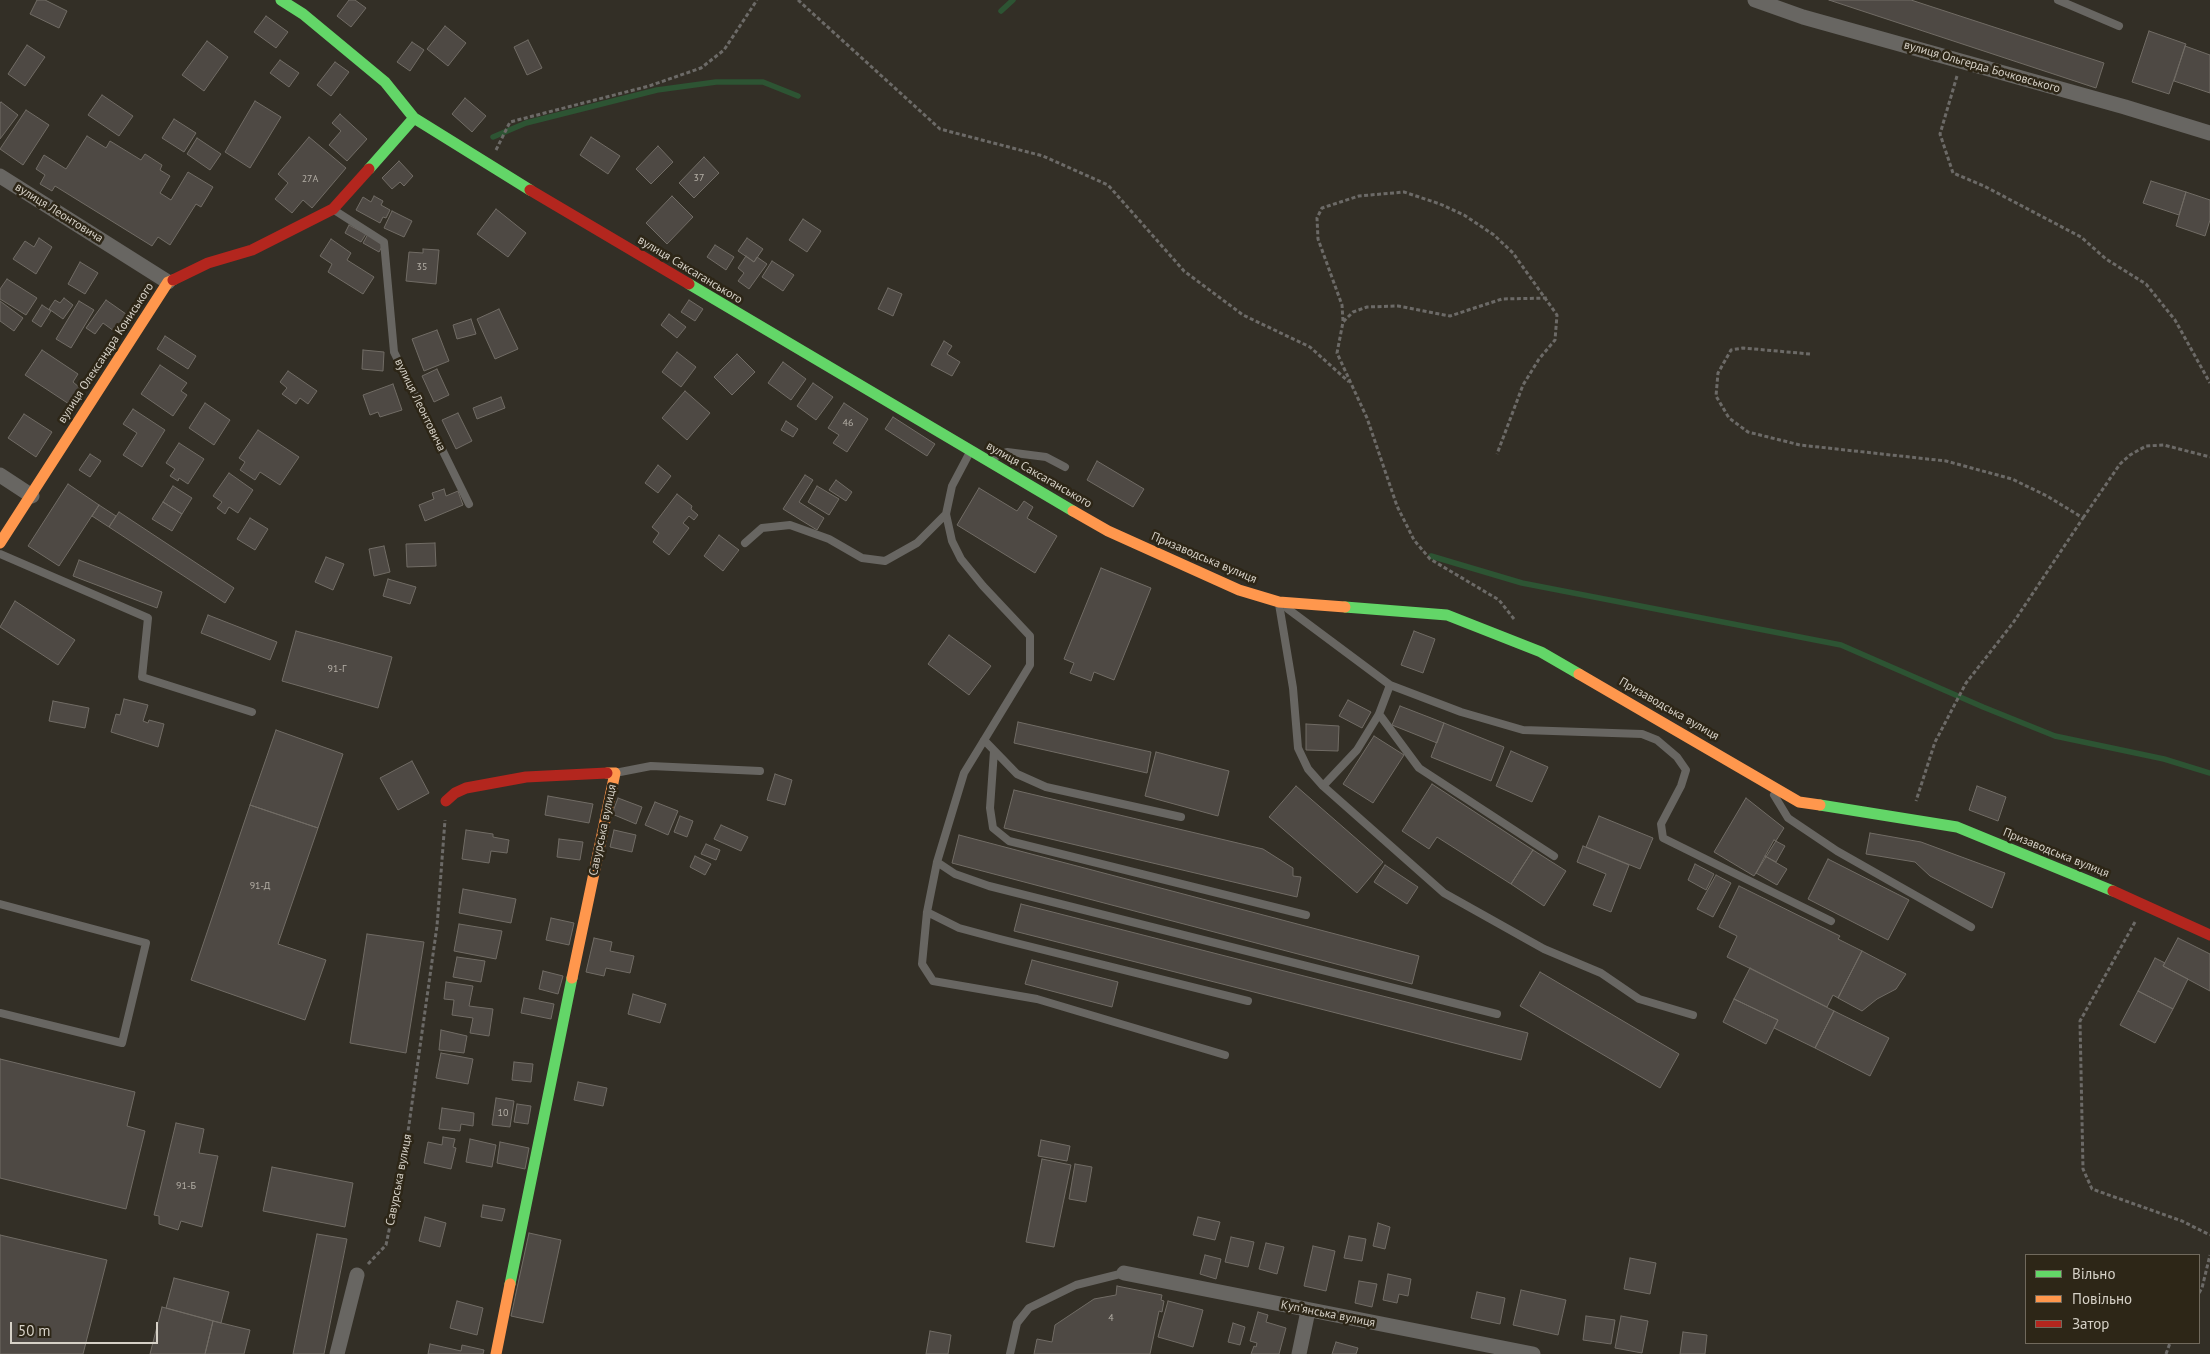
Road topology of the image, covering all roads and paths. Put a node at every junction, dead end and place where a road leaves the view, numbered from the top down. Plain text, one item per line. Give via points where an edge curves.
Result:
1 (281, 0) edge
2 (758, 0) edge
3 (798, 0) edge
4 (1755, 0) edge
5 (2058, 0) edge
6 (2119, 26) dead end
7 (1962, 61) junction
8 (414, 118) junction
9 (2210, 134) edge
10 (488, 166) junction
11 (0, 176) edge
12 (333, 209) junction
13 (168, 282) junction
14 (1548, 298) junction
15 (1343, 322) junction
16 (1810, 354) dead end
17 (1349, 382) junction
18 (2210, 383) edge
19 (970, 451) junction
20 (1497, 454) dead end
21 (2210, 457) edge
22 (985, 460) junction
23 (1065, 467) dead end
24 (0, 475) edge
25 (32, 496) junction
26 (469, 504) dead end
27 (946, 514) junction
28 (2083, 518) junction
29 (1108, 531) joint
30 (0, 543) edge
31 (744, 543) dead end
32 (0, 554) edge
33 (1279, 602) junction
34 (1513, 641) junction
35 (1390, 685) junction
36 (252, 712) dead end
37 (1378, 714) junction
38 (984, 740) junction
39 (1683, 747) junction
40 (994, 751) junction
41 (760, 771) dead end
42 (616, 773) junction
43 (1323, 786) junction
44 (1768, 786) junction
45 (446, 802) joint
46 (1181, 817) dead end
47 (1910, 818) junction
48 (1554, 856) dead end
49 (937, 862) junction
50 (0, 904) edge
51 (2144, 904) junction
52 (927, 912) junction
53 (1306, 915) dead end
54 (1831, 921) dead end
55 (1971, 927) dead end
56 (2210, 935) edge
57 (1248, 1001) dead end
58 (0, 1013) edge
59 (1496, 1014) dead end
60 (1693, 1014) dead end
61 (1225, 1056) dead end
62 (2210, 1235) edge
63 (2210, 1255) edge
64 (1124, 1273) joint
65 (357, 1275) joint
66 (2200, 1291) edge
67 (1308, 1311) junction
68 (337, 1354) edge
69 (496, 1354) edge
70 (1010, 1354) edge
71 (1299, 1354) edge
72 (1533, 1354) edge

1 - 8 street, вулиця Саксаганського via 303,14 385,82
2 - 10 path via 724,50 701,68 649,86 510,122
3 - 17 path via 940,129 1043,156 1108,184 1184,271 1244,315 1310,347
4 - 7 street, вулиця Ольгерда Бочковського via 1803,17
5 - 6 lane
7 - 9 street, вулиця Ольгерда Бочковського
7 - 18 path via 1940,134 1953,173 2081,237 2146,284 2175,320
8 - 10 street, вулиця Саксаганського
8 - 12 street, вулиця Олександра Кониського
10 - 19 street, вулиця Саксаганського
11 - 13 street, вулиця Леонтовича
12 - 13 street, вулиця Олександра Кониського via 252,250 208,263
12 - 26 lane, вулиця Леонтовича via 384,242 394,352
13 - 25 street, вулиця Олександра Кониського
14 - 15 path via 1502,299 1450,316 1398,306 1367,307 1353,312
14 - 15 path via 1513,253 1494,235 1464,215 1404,192 1381,192 1322,208 1317,218 1318,239 1342,306
14 - 20 path via 1557,315 1555,340 1523,385
15 - 17 path via 1337,353
16 - 28 path via 1743,348 1731,350 1718,373 1716,396 1729,418 1748,432 1800,446 1946,461 2004,477
17 - 34 path via 1367,418 1397,506 1414,540 1430,559 1499,600 1521,630
19 - 22 street, вулиця Саксаганського
19 - 27 lane via 952,486
21 - 28 path via 2164,444 2146,446 2120,464
22 - 23 lane via 1006,452 1046,457
22 - 29 street, вулиця Саксаганського
24 - 25 street
25 - 30 street, вулиця Олександра Кониського
27 - 31 lane via 917,543 885,560 862,558 829,538 790,525 762,528
27 - 38 lane via 952,541 962,559 1030,636 1030,664
28 - 47 path via 2013,623 1966,683 1935,742
29 - 33 street, Призаводська вулиця via 1239,590
32 - 36 lane via 148,618 142,677
33 - 34 street, Призаводська вулиця via 1447,615
33 - 35 lane
33 - 43 lane via 1293,688 1298,748 1308,769
34 - 39 street, Призаводська вулиця via 1541,652
35 - 37 lane
35 - 39 lane via 1461,712 1523,730 1642,734
37 - 43 lane via 1357,750
37 - 48 lane via 1420,768
38 - 40 lane
38 - 49 lane via 964,773
39 - 44 street, Призаводська вулиця via 1741,766
39 - 54 lane via 1686,770 1661,824 1663,838
40 - 46 lane via 1017,774 1046,787
40 - 53 lane via 990,808 992,828 1009,840
41 - 42 lane via 652,766
42 - 45 street, Савурська вулиця via 526,777 466,788
42 - 69 street, Савурська вулиця via 540,1128
43 - 60 lane via 1444,893 1544,949 1601,973 1639,999
44 - 47 street, Призаводська вулиця via 1799,802
44 - 55 lane via 1788,818 1837,851
45 - 65 path, Савурська вулиця via 437,926 405,1153 386,1244
47 - 51 street, Призаводська вулиця via 1957,827
49 - 52 lane
49 - 59 lane via 955,874 989,886
50 - 58 lane via 146,943 122,1043
51 - 56 street, Призаводська вулиця
51 - 62 path via 2080,1021 2084,1169 2092,1189
52 - 57 lane via 959,928
52 - 61 lane via 922,964 933,981 1037,999
63 - 66 path
64 - 67 street, Купʼянська вулиця
64 - 70 lane via 1076,1285 1029,1308 1017,1323
65 - 68 street
67 - 71 street
67 - 72 street, Купʼянська вулиця

